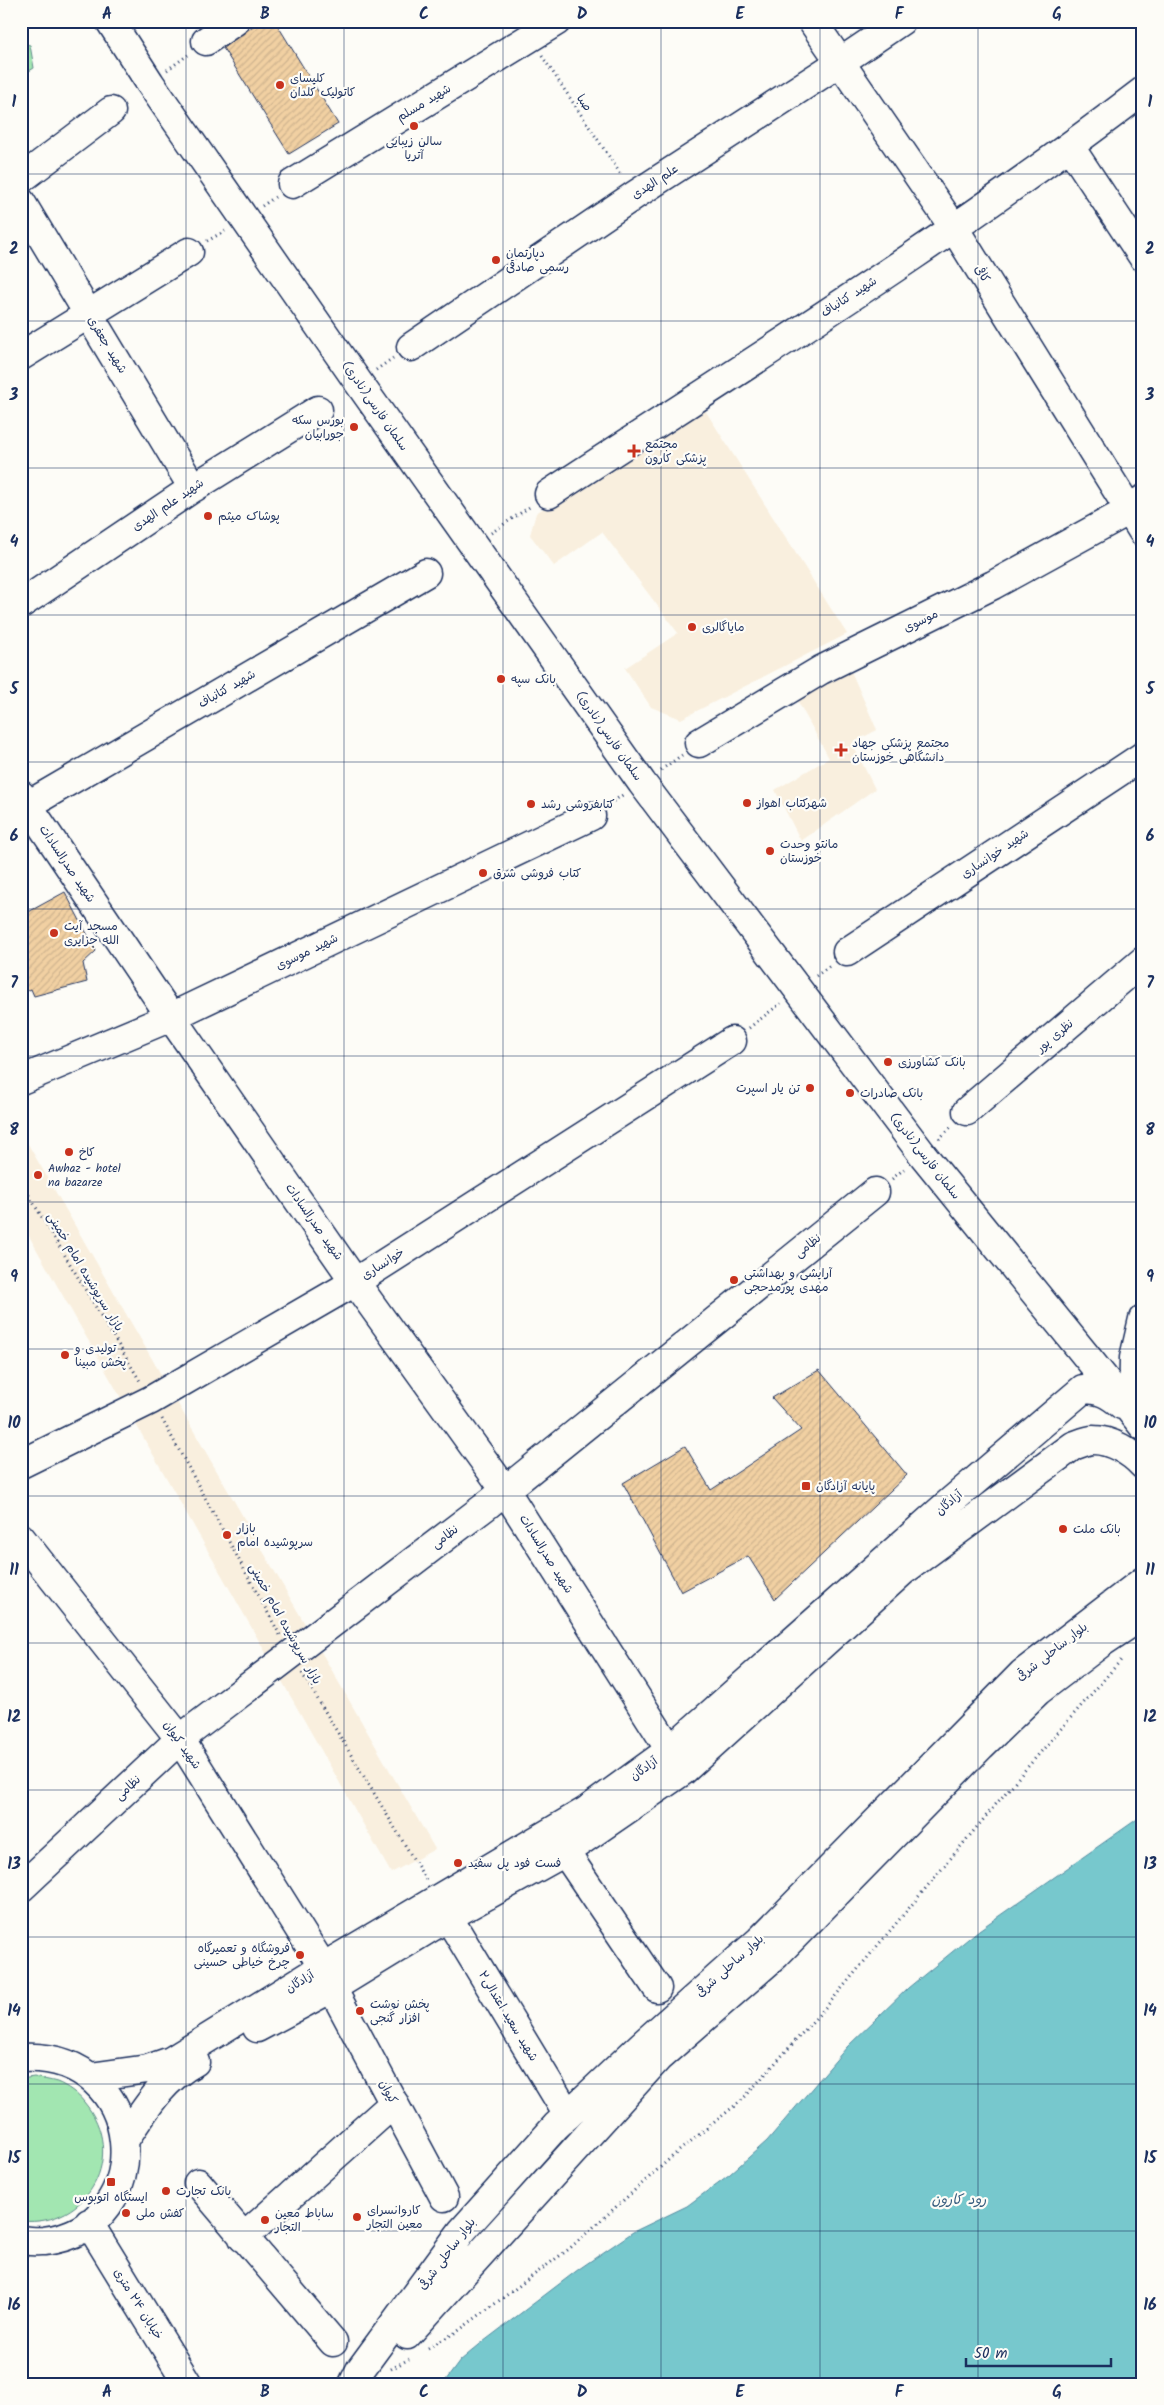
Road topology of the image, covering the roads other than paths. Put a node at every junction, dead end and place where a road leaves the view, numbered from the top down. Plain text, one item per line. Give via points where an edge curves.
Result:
1 (110, 21) edge
2 (235, 21) edge
3 (557, 21) edge
4 (812, 21) edge
5 (901, 21) edge
6 (206, 41) dead end
7 (840, 63) junction
8 (1143, 91) edge
9 (111, 111) dead end
10 (1070, 147) junction
11 (21, 179) edge
12 (292, 184) dead end
13 (21, 202) edge
14 (954, 228) junction
15 (188, 252) dead end
16 (1143, 257) edge
17 (89, 314) junction
18 (411, 347) dead end
19 (21, 356) edge
20 (318, 410) dead end
21 (193, 488) junction
22 (549, 494) dead end
23 (1138, 514) edge
24 (426, 573) dead end
25 (21, 604) edge
26 (699, 743) dead end
27 (1143, 756) edge
28 (25, 800) edge
29 (591, 816) dead end
30 (847, 952) dead end
31 (1143, 961) edge
32 (171, 1017) junction
33 (732, 1041) dead end
34 (21, 1080) edge
35 (967, 1111) dead end
36 (875, 1192) dead end
37 (356, 1282) junction
38 (1143, 1319) edge
39 (1138, 1420) edge
40 (21, 1464) edge
41 (1143, 1465) edge
42 (505, 1490) junction
43 (21, 1538) edge
44 (1143, 1581) edge
45 (1143, 1615) edge
46 (180, 1739) junction
47 (670, 1750) junction
48 (565, 1852) junction
49 (21, 1888) edge
50 (443, 1908) junction
51 (327, 1978) junction
52 (657, 1988) dead end
53 (21, 2058) edge
54 (90, 2077) junction
55 (394, 2103) junction
56 (568, 2115) junction
57 (125, 2139) junction
58 (198, 2183) dead end
59 (444, 2197) dead end
60 (88, 2223) junction
61 (243, 2238) junction
62 (21, 2240) edge
63 (333, 2342) dead end
64 (365, 2382) edge
65 (188, 2384) edge

1 - 39 street, سلمان فارسی(نادری) via 358,382 642,783 923,1155
2 - 6 street
3 - 12 street, شهید مسلم
4 - 7 street, کافی
5 - 7 street, علم الهدی
7 - 14 street, کافی
7 - 18 street, علم الهدی via 634,195
8 - 10 street, شهید کتانباف
9 - 11 street
10 - 14 street, شهید کتانباف
10 - 16 street
13 - 17 street, شهید جعفری
14 - 22 street, شهید کتانباف
14 - 23 street, کافی
15 - 17 street
17 - 19 street
17 - 21 street, شهید جعفری
20 - 21 street, شهید علم الهدی
21 - 25 street, شهید علم الهدی
23 - 26 street, موسوی via 820,670
24 - 28 street, شهید کتانباف
27 - 30 street, شهید خوانساری
28 - 32 street, شهید صدرالسادات
29 - 32 street, شهید موسوی
31 - 35 street, نظری پور
32 - 34 street, شهید موسوی
32 - 37 street, شهید صدرالسادات
33 - 37 street, خوانساری
36 - 42 street, نظامی
37 - 40 street, خوانساری via 151,1400
37 - 42 street, شهید صدرالسادات
38 - 39 street via 1134,1358
39 - 47 street, آزادگان via 1110,1395 1097,1389 1083,1389
41 - 48 street, آزادگان via 1127,1451 1093,1440 1074,1446 1041,1467 903,1571 683,1771
42 - 46 street, نظامی
42 - 47 street, شهید صدرالسادات
43 - 46 street, شهید کیوان
44 - 56 street, بلوار ساحلی شرقی via 1022,1673 760,1940
45 - 64 street, بلوار ساحلی شرقی via 1101,1642 1038,1691 776,1955 658,2058
46 - 49 street, نظامی
46 - 51 street, شهید کیوان
47 - 50 street, آزادگان
48 - 50 street, آزادگان
48 - 52 street
50 - 51 street, آزادگان
50 - 56 street, شهید سعید اعتدالی۲
51 - 54 street, آزادگان via 171,2061 148,2069
51 - 55 street, کیوان
51 - 57 street, آزادگان via 177,2071 149,2103
53 - 54 street via 46,2058 70,2064
54 - 57 street via 107,2094 119,2115
55 - 59 street, کیوان
55 - 61 street
56 - 64 street, بلوار ساحلی شرقی via 462,2231 360,2370
57 - 60 street via 124,2163 118,2186 106,2207
58 - 61 street
60 - 62 street via 68,2235 44,2241
60 - 65 street, خیابان ۲۴ متری
61 - 63 street

